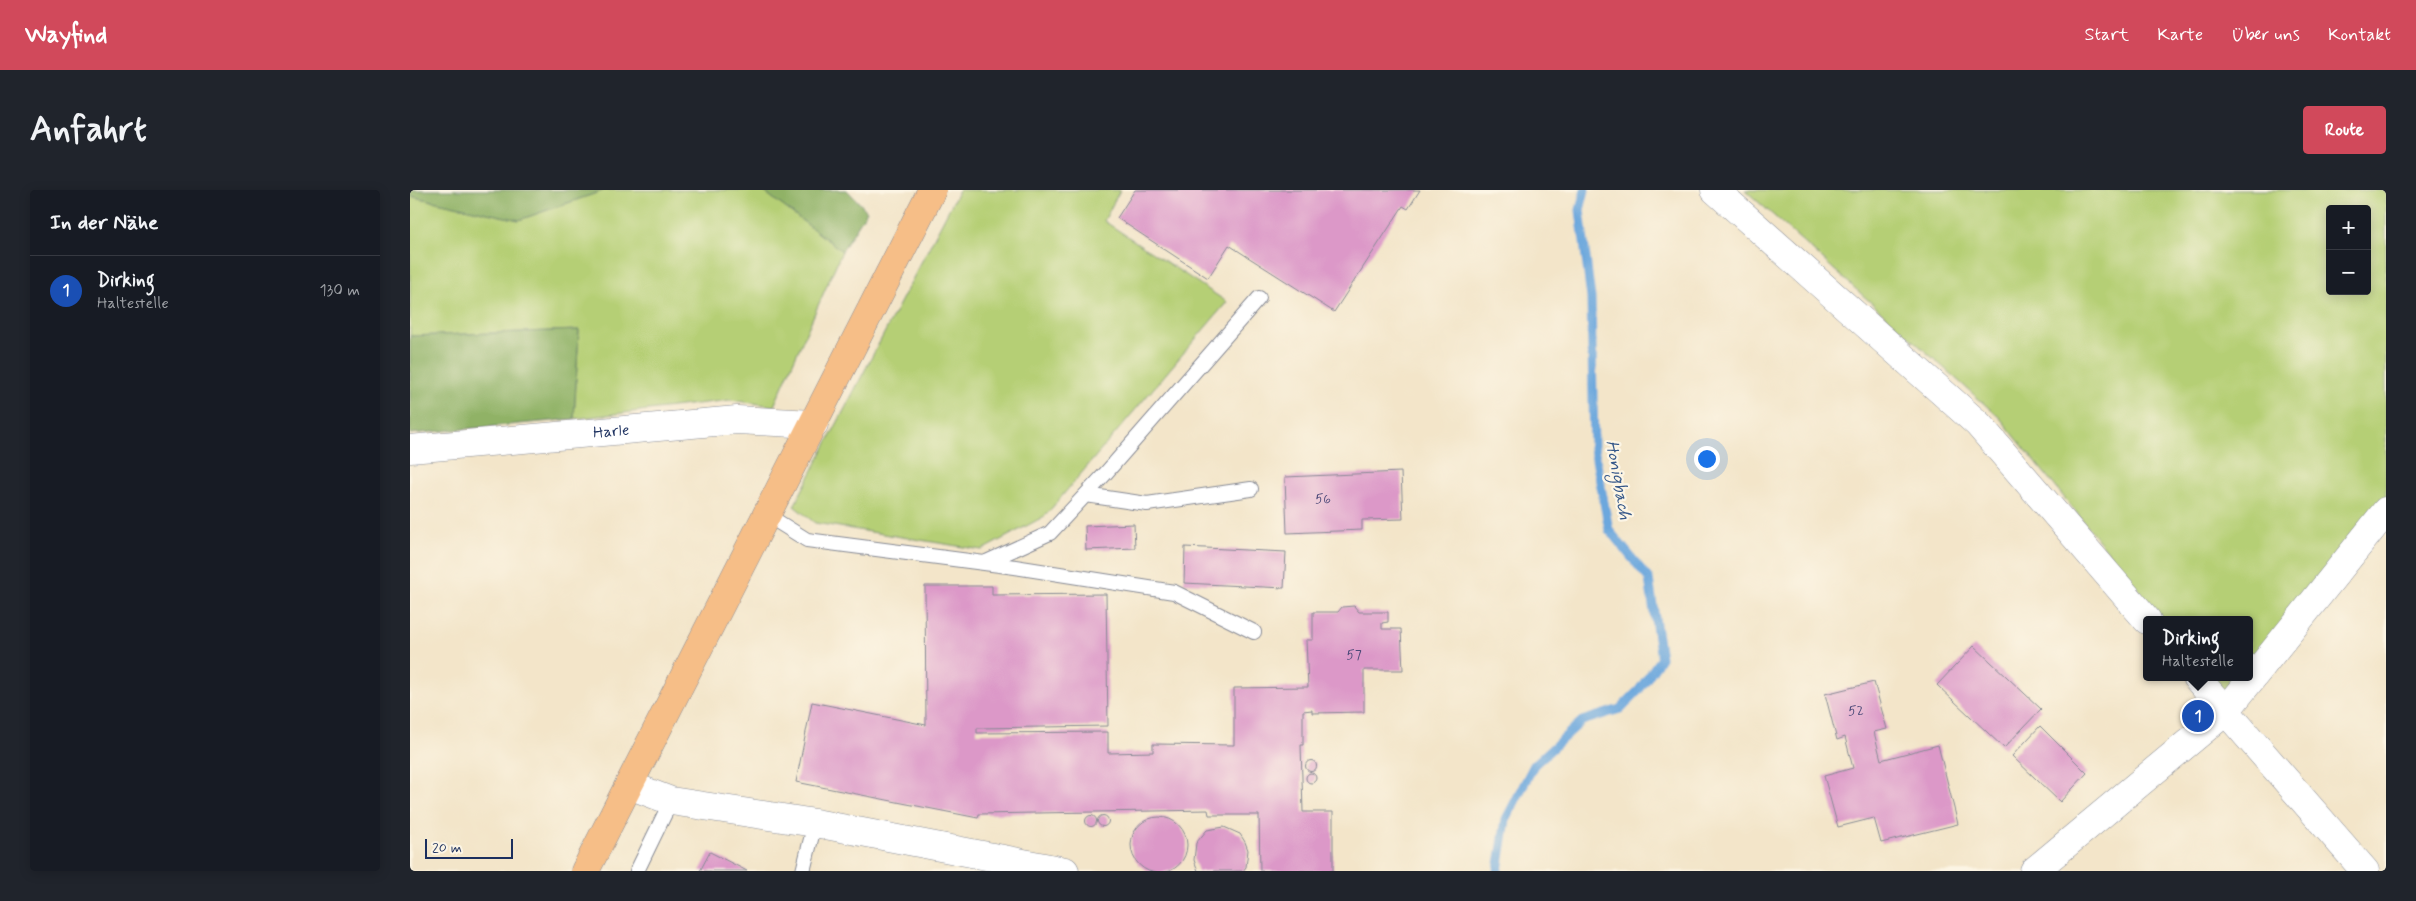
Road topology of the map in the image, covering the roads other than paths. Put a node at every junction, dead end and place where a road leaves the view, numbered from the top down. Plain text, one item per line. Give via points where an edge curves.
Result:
1 (932, 190) edge
2 (1715, 190) edge
3 (1259, 298) dead end
4 (814, 424) junction
5 (410, 449) edge
6 (1251, 489) dead end
7 (1086, 495) junction
8 (2386, 511) edge
9 (767, 515) junction
10 (983, 563) junction
11 (2144, 616) edge
12 (1254, 632) dead end
13 (2253, 677) edge
14 (2199, 681) edge
15 (2250, 681) edge
16 (2225, 712) junction
17 (629, 785) junction
18 (671, 801) junction
19 (815, 823) junction
20 (585, 871) edge
21 (638, 871) edge
22 (803, 871) edge
23 (1065, 871) edge
24 (2034, 871) edge
25 (2365, 871) edge

1 - 4 main road
2 - 11 street via 1978,424
3 - 7 lane
4 - 5 street, Harle via 737,420
4 - 9 main road
6 - 7 lane via 1147,504
7 - 10 lane via 1050,533
8 - 13 street
9 - 10 lane via 807,540
9 - 17 main road
10 - 12 lane via 1174,592
14 - 16 street
15 - 16 street
16 - 24 street
16 - 25 street
17 - 18 street
17 - 20 main road
18 - 19 street
18 - 21 lane
19 - 22 lane
19 - 23 street

